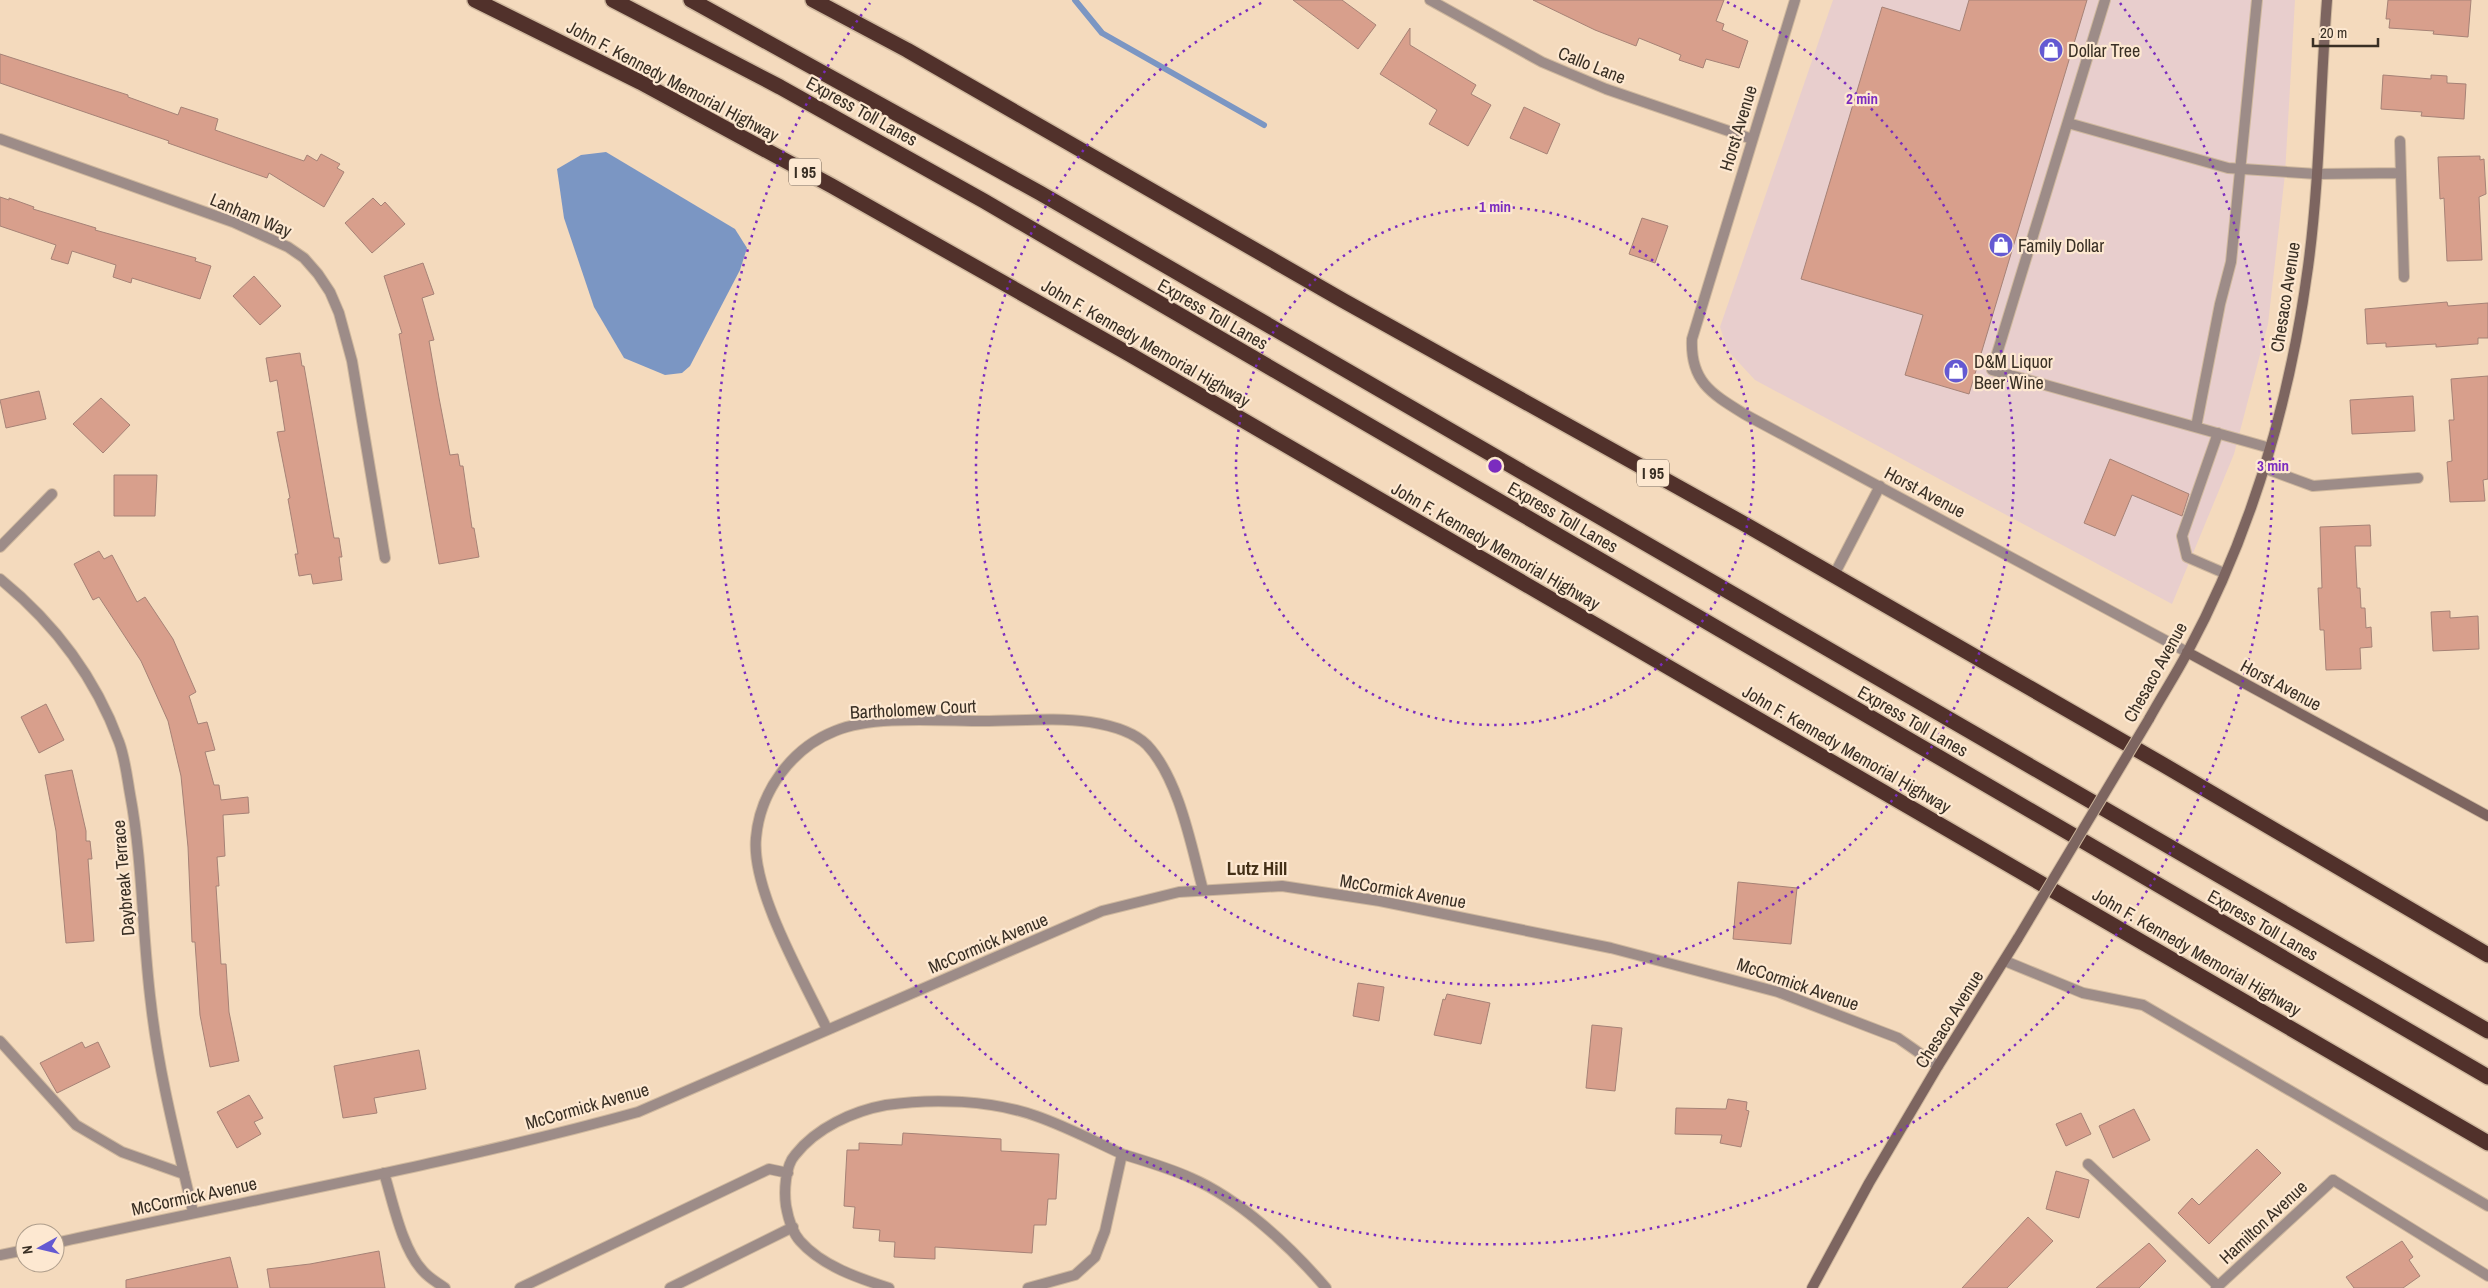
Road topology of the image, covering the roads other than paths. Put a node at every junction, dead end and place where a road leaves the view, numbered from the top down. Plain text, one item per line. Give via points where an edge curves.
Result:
1 (475, 0) edge
2 (613, 0) edge
3 (691, 0) edge
4 (813, 0) edge
5 (1430, 0) edge
6 (1795, 0) edge
7 (2106, 0) edge
8 (2257, 0) edge
9 (2327, 0) edge
10 (2068, 123) junction
11 (0, 139) edge
12 (1752, 139) junction
13 (2400, 141) dead end
14 (2242, 170) junction
15 (2401, 173) junction
16 (2317, 174) junction
17 (2404, 277) dead end
18 (2196, 427) junction
19 (2218, 433) junction
20 (2270, 448) junction
21 (2264, 468) junction
22 (2418, 478) dead end
23 (1880, 486) junction
24 (52, 494) dead end
25 (0, 547) edge
26 (385, 558) dead end
27 (2224, 573) junction
28 (1834, 575) junction
29 (0, 579) edge
30 (2187, 652) junction
31 (2488, 816) edge
32 (1203, 890) junction
33 (2488, 955) edge
34 (2005, 960) junction
35 (827, 1030) junction
36 (2488, 1031) edge
37 (0, 1041) edge
38 (1938, 1066) junction
39 (2488, 1077) edge
40 (2488, 1143) edge
41 (1122, 1154) junction
42 (2088, 1164) dead end
43 (788, 1172) junction
44 (384, 1173) junction
45 (184, 1174) junction
46 (2488, 1206) edge
47 (193, 1212) junction
48 (793, 1227) junction
49 (65, 1241) edge
50 (15, 1252) edge
51 (0, 1255) edge
52 (2488, 1276) edge
53 (2217, 1287) edge
54 (445, 1288) edge
55 (520, 1288) edge
56 (670, 1288) edge
57 (889, 1288) edge
58 (1028, 1288) edge
59 (1326, 1288) edge
60 (1812, 1288) edge

1 - 40 highway, John F. Kennedy Memorial Highway / I 95 via 701,115 1129,354
2 - 39 highway, Express Toll Lanes via 780,87 976,196
3 - 36 highway, Express Toll Lanes via 1040,192
4 - 28 highway, I 95 via 907,50 1344,301
5 - 12 street, Callo Lane via 1542,62 1606,89
6 - 12 street, Horst Avenue
7 - 10 street
8 - 14 street
9 - 16 street, Chesaco Avenue
10 - 14 street
10 - 18 street via 1992,370
11 - 26 street, Lanham Way via 259,233 304,258 330,292 352,361
12 - 23 street, Horst Avenue via 1697,318 1692,339 1693,364 1708,389 1723,400
13 - 15 street
14 - 16 street
14 - 18 street via 2231,262
15 - 16 street
15 - 17 street
16 - 20 street, Chesaco Avenue via 2308,267 2297,333
18 - 19 street
19 - 20 street
19 - 27 street via 2182,536 2186,557
20 - 21 street, Chesaco Avenue
21 - 22 street via 2313,486
21 - 27 street, Chesaco Avenue
23 - 28 street
23 - 30 street, Horst Avenue
24 - 25 street
27 - 30 street, Chesaco Avenue
28 - 33 highway, I 95
29 - 45 street, Daybreak Terrace via 50,626 81,664 120,743 137,828 150,1002 160,1069
30 - 31 street, Horst Avenue
30 - 34 street, Chesaco Avenue, bridge
32 - 35 street, McCormick Avenue via 1179,892 1102,911
32 - 35 street, Bartholomew Court via 1186,827 1162,765 1146,744 1119,728 1066,720 899,722 858,724 836,731 813,742 772,785 761,812 756,838 756,865 767,899
32 - 38 street, McCormick Avenue via 1282,886 1380,901 1611,948 1778,992 1898,1038
34 - 38 street, Chesaco Avenue
34 - 46 street via 2083,993 2143,1005
35 - 44 street, McCormick Avenue via 638,1112
37 - 45 street via 76,1125 122,1152
38 - 60 street, Chesaco Avenue
41 - 43 street via 1035,1116 1010,1109 951,1102 912,1102 884,1106 836,1121 794,1156
41 - 58 street via 1105,1231 1094,1258 1075,1275
41 - 59 street via 1192,1178 1233,1204 1274,1234
42 - 53 street
43 - 48 street via 785,1200
43 - 55 street via 769,1169
44 - 47 street, McCormick Avenue
44 - 54 street via 413,1256 423,1272
45 - 47 street, Daybreak Terrace
47 - 49 street, McCormick Avenue
48 - 56 street
48 - 57 street via 799,1240 825,1262
50 - 51 street
52 - 53 street, Hamilton Avenue via 2333,1180

